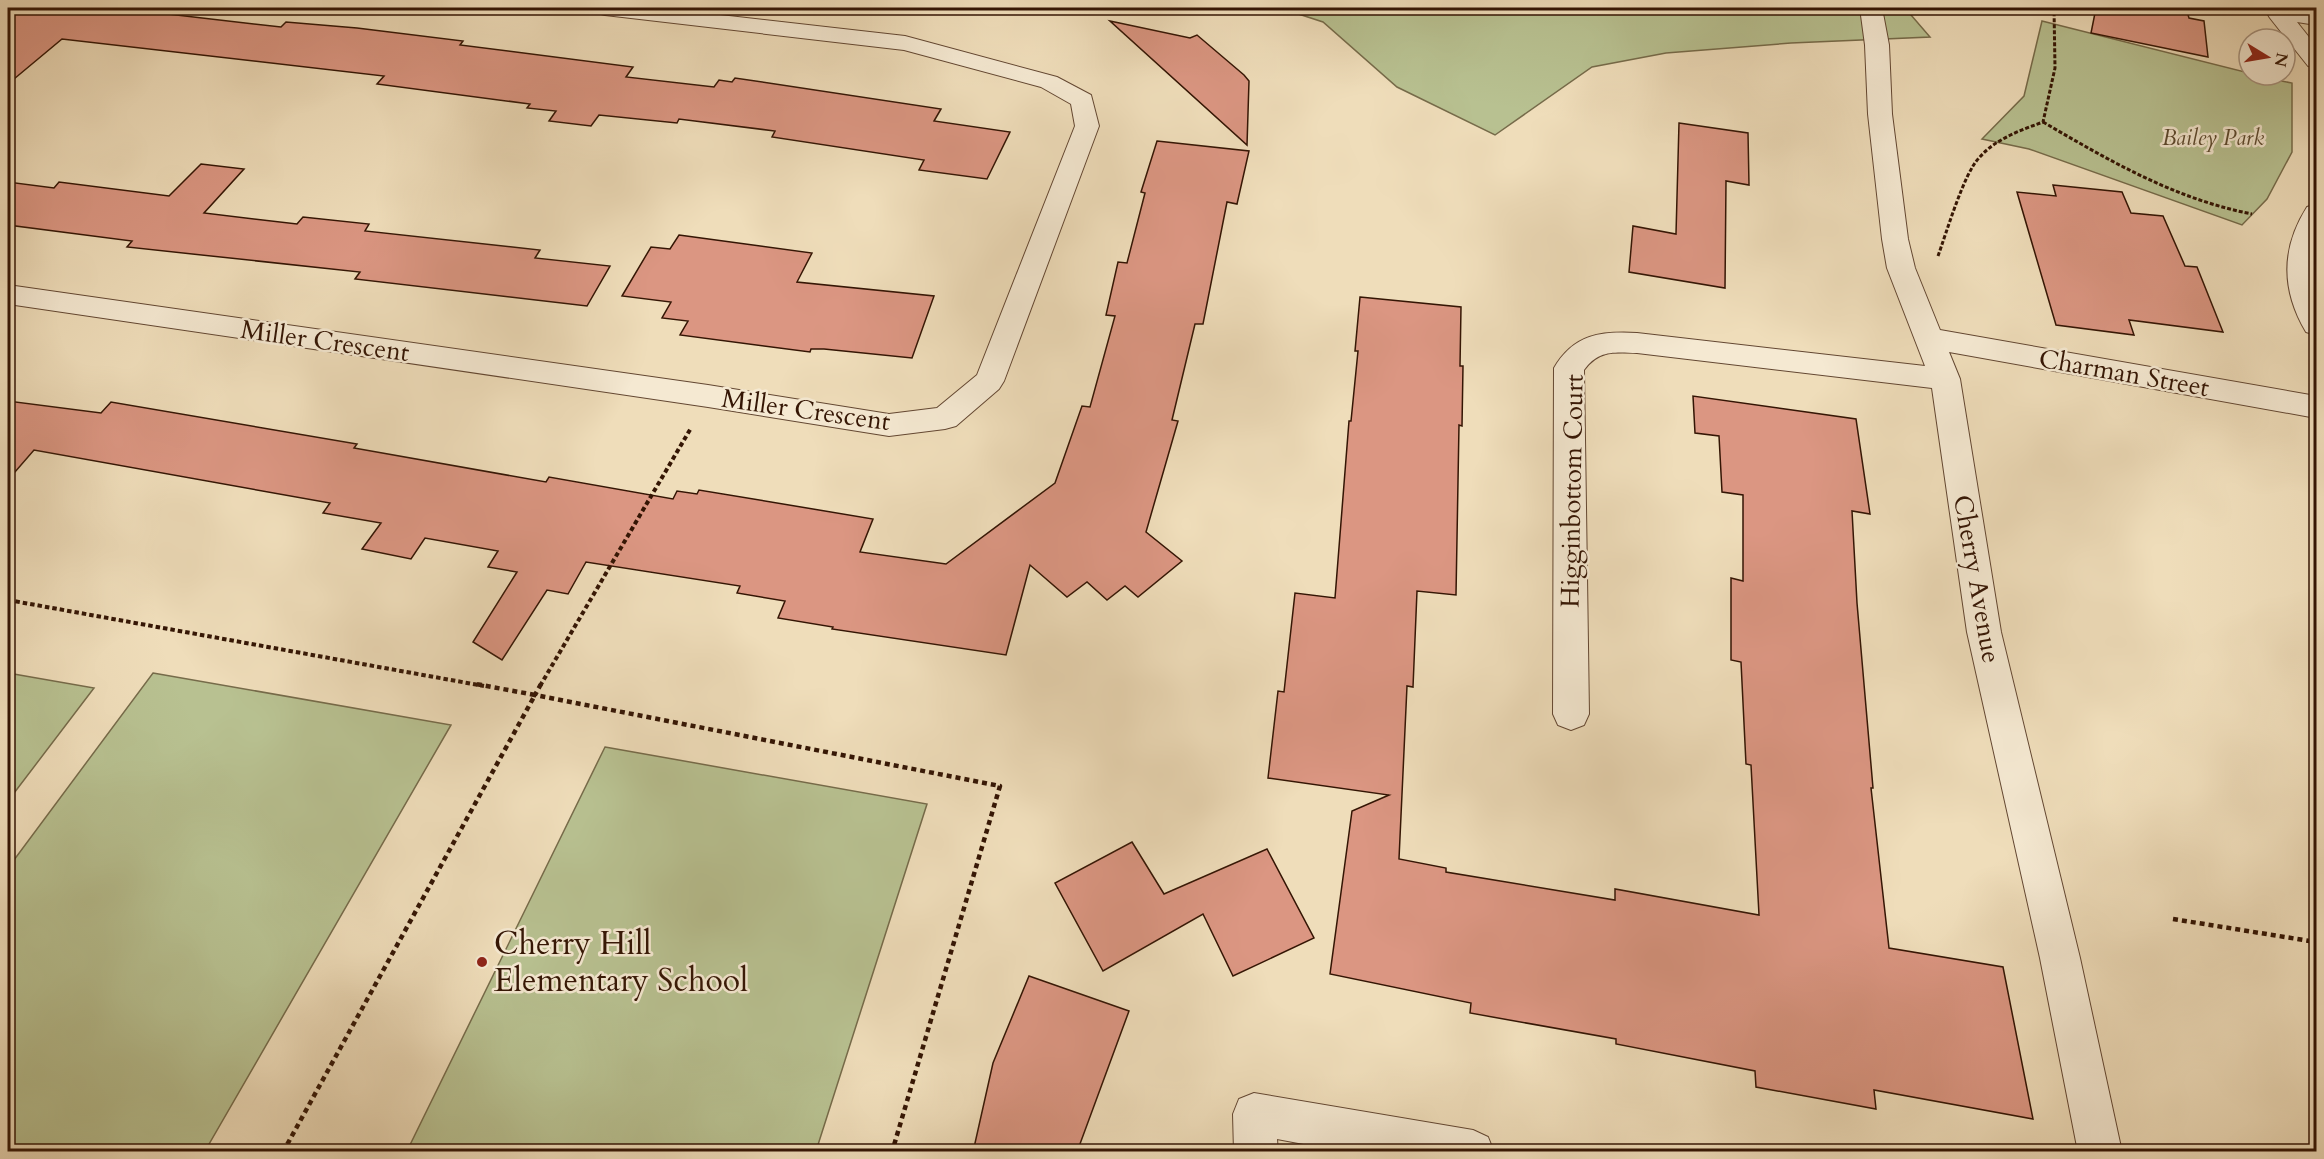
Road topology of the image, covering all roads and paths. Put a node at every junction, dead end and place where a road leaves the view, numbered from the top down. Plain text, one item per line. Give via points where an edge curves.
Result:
1 (605, 8) edge
2 (1871, 8) edge
3 (2054, 8) edge
4 (2316, 18) edge
5 (2316, 61) edge
6 (2043, 122) junction
7 (2316, 213) edge
8 (2252, 214) dead end
9 (1901, 268) junction
10 (8, 295) edge
11 (2316, 325) edge
12 (1931, 339) junction
13 (1945, 379) junction
14 (2316, 407) edge
15 (694, 423) dead end
16 (8, 600) edge
17 (535, 695) junction
18 (1571, 714) dead end
19 (2173, 919) dead end
20 (2316, 942) edge
21 (1255, 1133) edge
22 (283, 1152) edge
23 (892, 1152) edge
24 (1473, 1152) edge
25 (2100, 1152) edge

1 - 10 street, Miller Crescent via 905,43 1049,82 1082,100 1087,126 989,381 945,418 889,425
2 - 9 street, Cherry Avenue via 1880,114
3 - 6 path via 2055,68
4 - 5 street via 2278,13
6 - 8 path via 2173,193 2224,210
6 - 9 path via 2011,134 1978,158 1934,268
7 - 11 street via 2302,238 2298,278
9 - 12 street, Cherry Avenue
12 - 13 street, Cherry Avenue
12 - 14 street, Charman Street
13 - 18 street, Higginbottom Court via 1637,343 1598,342 1580,351 1569,368
13 - 25 street, Cherry Avenue via 1984,632 2060,958
15 - 17 path
16 - 17 path
17 - 22 path
17 - 23 path via 1000,786
19 - 20 path
21 - 24 street

